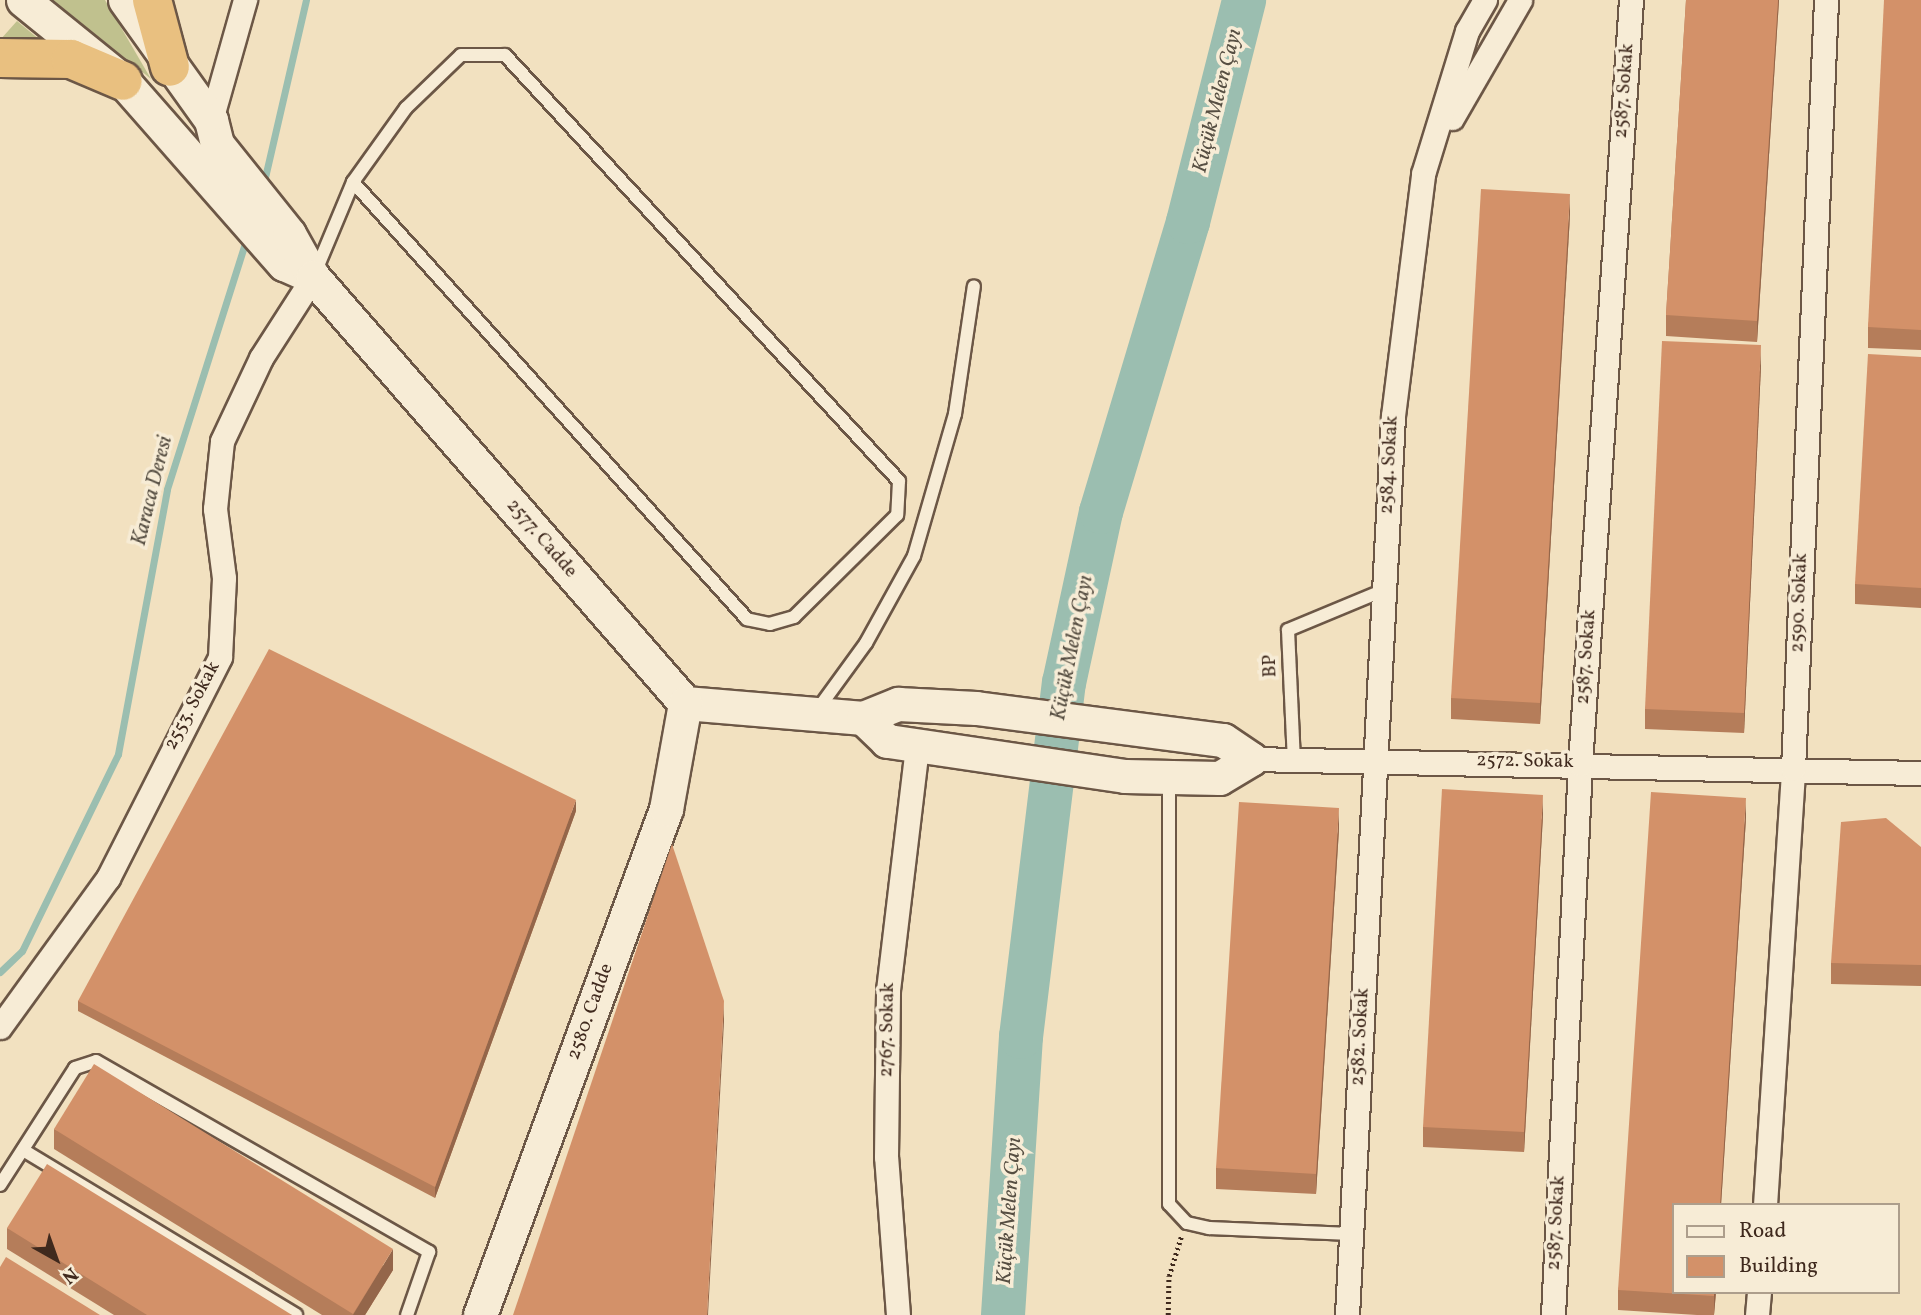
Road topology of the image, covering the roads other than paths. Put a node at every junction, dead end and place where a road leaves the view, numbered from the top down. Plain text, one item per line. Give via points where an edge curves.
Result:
1 (23, 0) edge
2 (125, 0) edge
3 (152, 0) edge
4 (245, 0) edge
5 (1485, 0) edge
6 (1520, 0) edge
7 (1631, 0) edge
8 (1826, 0) edge
9 (0, 58) edge
10 (170, 67) junction
11 (123, 80) junction
12 (214, 132) junction
13 (1423, 174) junction
14 (353, 181) junction
15 (296, 258) junction
16 (974, 286) dead end
17 (1384, 590) junction
18 (685, 703) junction
19 (813, 714) junction
20 (863, 718) junction
21 (917, 747) junction
22 (1251, 759) junction
23 (1376, 759) junction
24 (1294, 762) junction
25 (1580, 764) junction
26 (1793, 769) junction
27 (1921, 774) edge
28 (1169, 776) junction
29 (0, 1027) edge
30 (23, 1150) junction
31 (0, 1185) edge
32 (1765, 1203) edge
33 (1351, 1234) junction
34 (1759, 1294) edge
35 (296, 1315) edge
36 (407, 1315) edge
37 (480, 1315) edge
38 (898, 1315) edge
39 (1348, 1315) edge
40 (1553, 1315) edge
41 (1757, 1315) edge

1 - 11 street
2 - 10 street
3 - 10 highway
4 - 12 street
5 - 13 street, 2584. Sokak via 1467,31
6 - 13 street, 2584. Sokak
7 - 25 street, 2587. Sokak
8 - 26 street, 2590. Sokak
9 - 11 highway via 71,59
10 - 12 street
11 - 15 street via 211,180
12 - 15 street
13 - 17 street, 2584. Sokak via 1393,416
14 - 14 lane via 387,131 451,61 483,51 515,60 899,481 900,505 891,524 794,617 770,624 747,619
14 - 15 lane
15 - 18 street, 2577. Cadde
15 - 29 street, 2553. Sokak via 261,358 222,441 215,509 225,578 220,657 108,878
16 - 19 lane via 955,414 914,556 866,643
17 - 23 street, 2584. Sokak
17 - 24 lane, BP via 1288,631
18 - 19 street
18 - 37 street, 2580. Cadde via 666,809
19 - 20 street
20 - 21 street via 887,741
20 - 22 street, 2572. Sokak via 898,704 976,708 1223,740
21 - 28 street via 1125,776
21 - 38 street, 2767. Sokak via 888,990 886,1157
22 - 24 street, 2572. Sokak
22 - 28 street via 1219,778
23 - 24 street, 2572. Sokak
23 - 25 street, 2572. Sokak
23 - 33 street, 2582. Sokak
25 - 26 street, 2572. Sokak
25 - 40 street, 2587. Sokak
26 - 27 street, 2572. Sokak
26 - 32 street, 2590. Sokak
28 - 33 lane via 1169,1204 1187,1223
30 - 31 lane
30 - 35 lane
30 - 36 lane via 75,1068 96,1061 429,1252
33 - 39 street, 2582. Sokak
34 - 41 street

